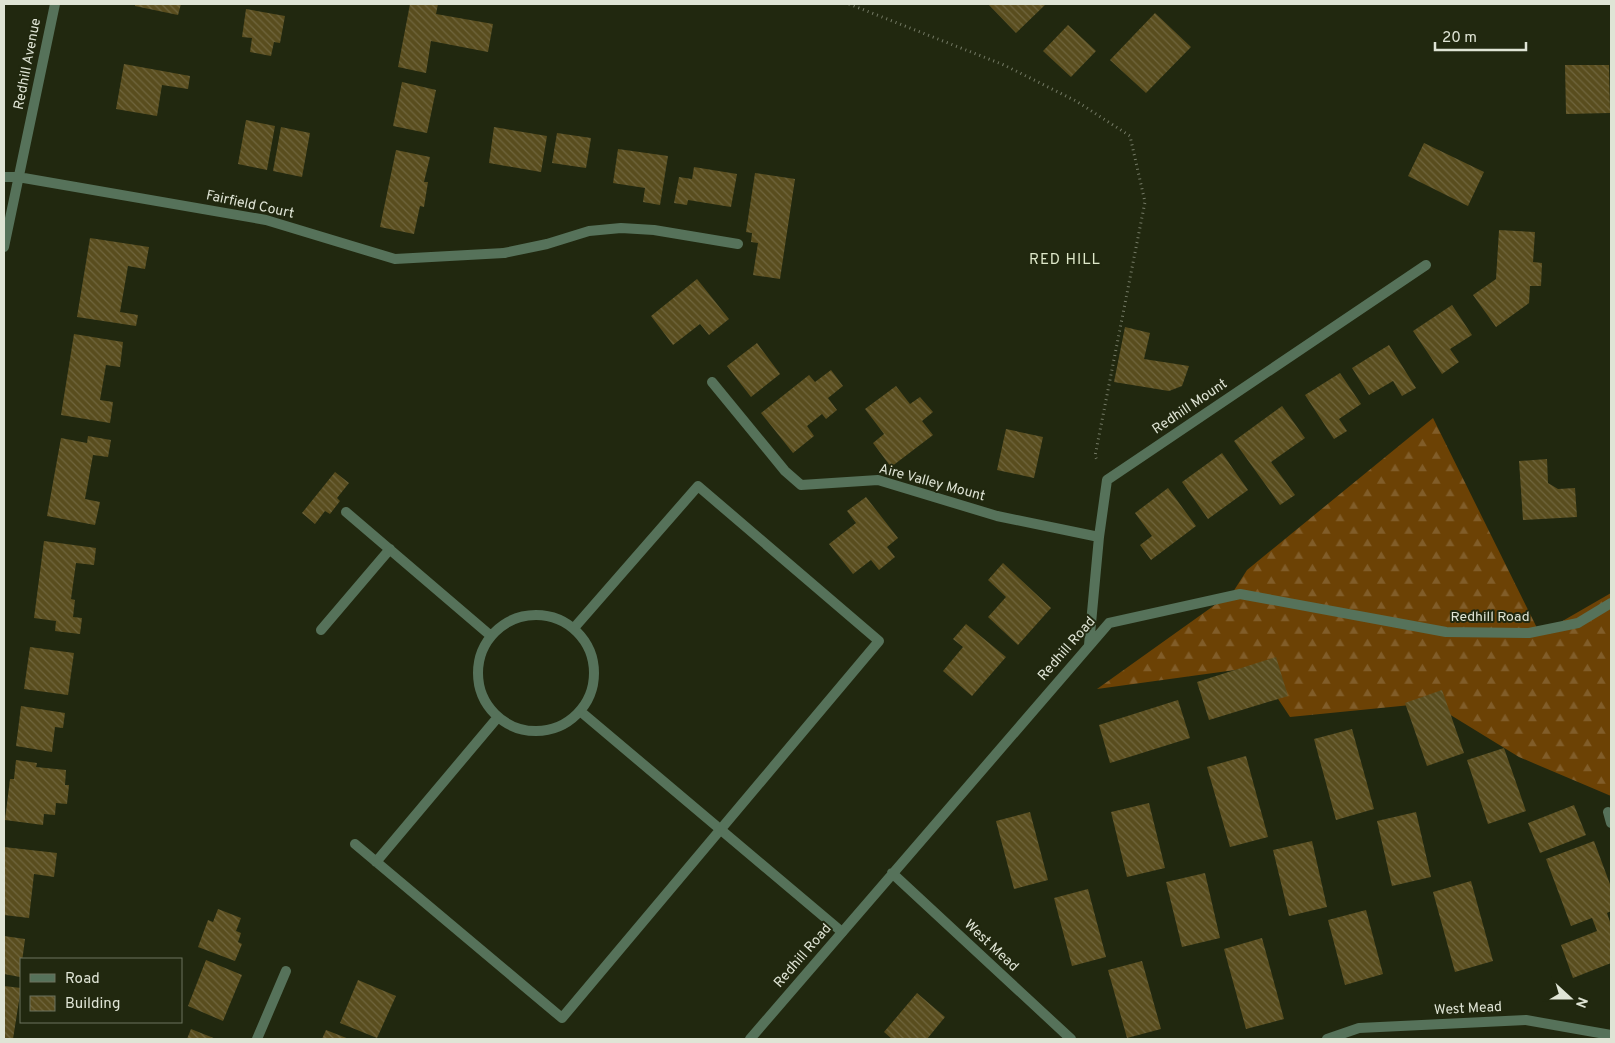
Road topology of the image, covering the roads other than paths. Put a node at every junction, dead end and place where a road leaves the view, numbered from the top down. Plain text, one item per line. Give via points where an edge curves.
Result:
1 (54, 4) edge
2 (18, 176) junction
3 (4, 177) edge
4 (738, 244) dead end
5 (4, 247) edge
6 (1426, 265) dead end
7 (712, 382) dead end
8 (346, 512) dead end
9 (1099, 537) junction
10 (390, 549) junction
11 (1611, 603) edge
12 (574, 628) junction
13 (321, 630) dead end
14 (491, 636) junction
15 (1089, 645) junction
16 (580, 711) junction
17 (498, 717) junction
18 (1608, 812) dead end
19 (1611, 823) edge
20 (719, 830) junction
21 (355, 844) dead end
22 (376, 862) junction
23 (892, 873) junction
24 (842, 932) junction
25 (286, 971) dead end
26 (1611, 1035) edge
27 (256, 1039) edge
28 (750, 1039) edge
29 (1071, 1039) edge
30 (1327, 1039) edge

1 - 2 street, Redhill Avenue
2 - 3 street, Fairfield Court
2 - 4 street, Fairfield Court via 266,220 395,259 504,253 589,231 621,228
2 - 5 street, Redhill Avenue
6 - 9 street, Redhill Mount via 1107,480
7 - 9 street, Aire Valley Mount via 785,471 801,485 878,480 997,516
8 - 10 street
9 - 15 street
10 - 13 street
10 - 14 street
11 - 15 street, Redhill Road via 1578,623 1529,633 1446,632 1240,594 1109,623
12 - 14 street via 554,617 531,614 509,621
12 - 16 street via 588,646 595,668 592,692
12 - 20 street via 698,486 879,640
14 - 17 street via 480,655 478,678 484,700
15 - 23 street, Redhill Road
16 - 17 street via 562,725 540,731 518,728
16 - 20 street
17 - 22 street
18 - 19 street
20 - 22 street via 562,1018
20 - 24 street
21 - 22 street
23 - 24 street, Redhill Road
23 - 29 street, West Mead
24 - 28 street, Redhill Road
25 - 27 street
26 - 30 street, West Mead via 1526,1020 1359,1028

